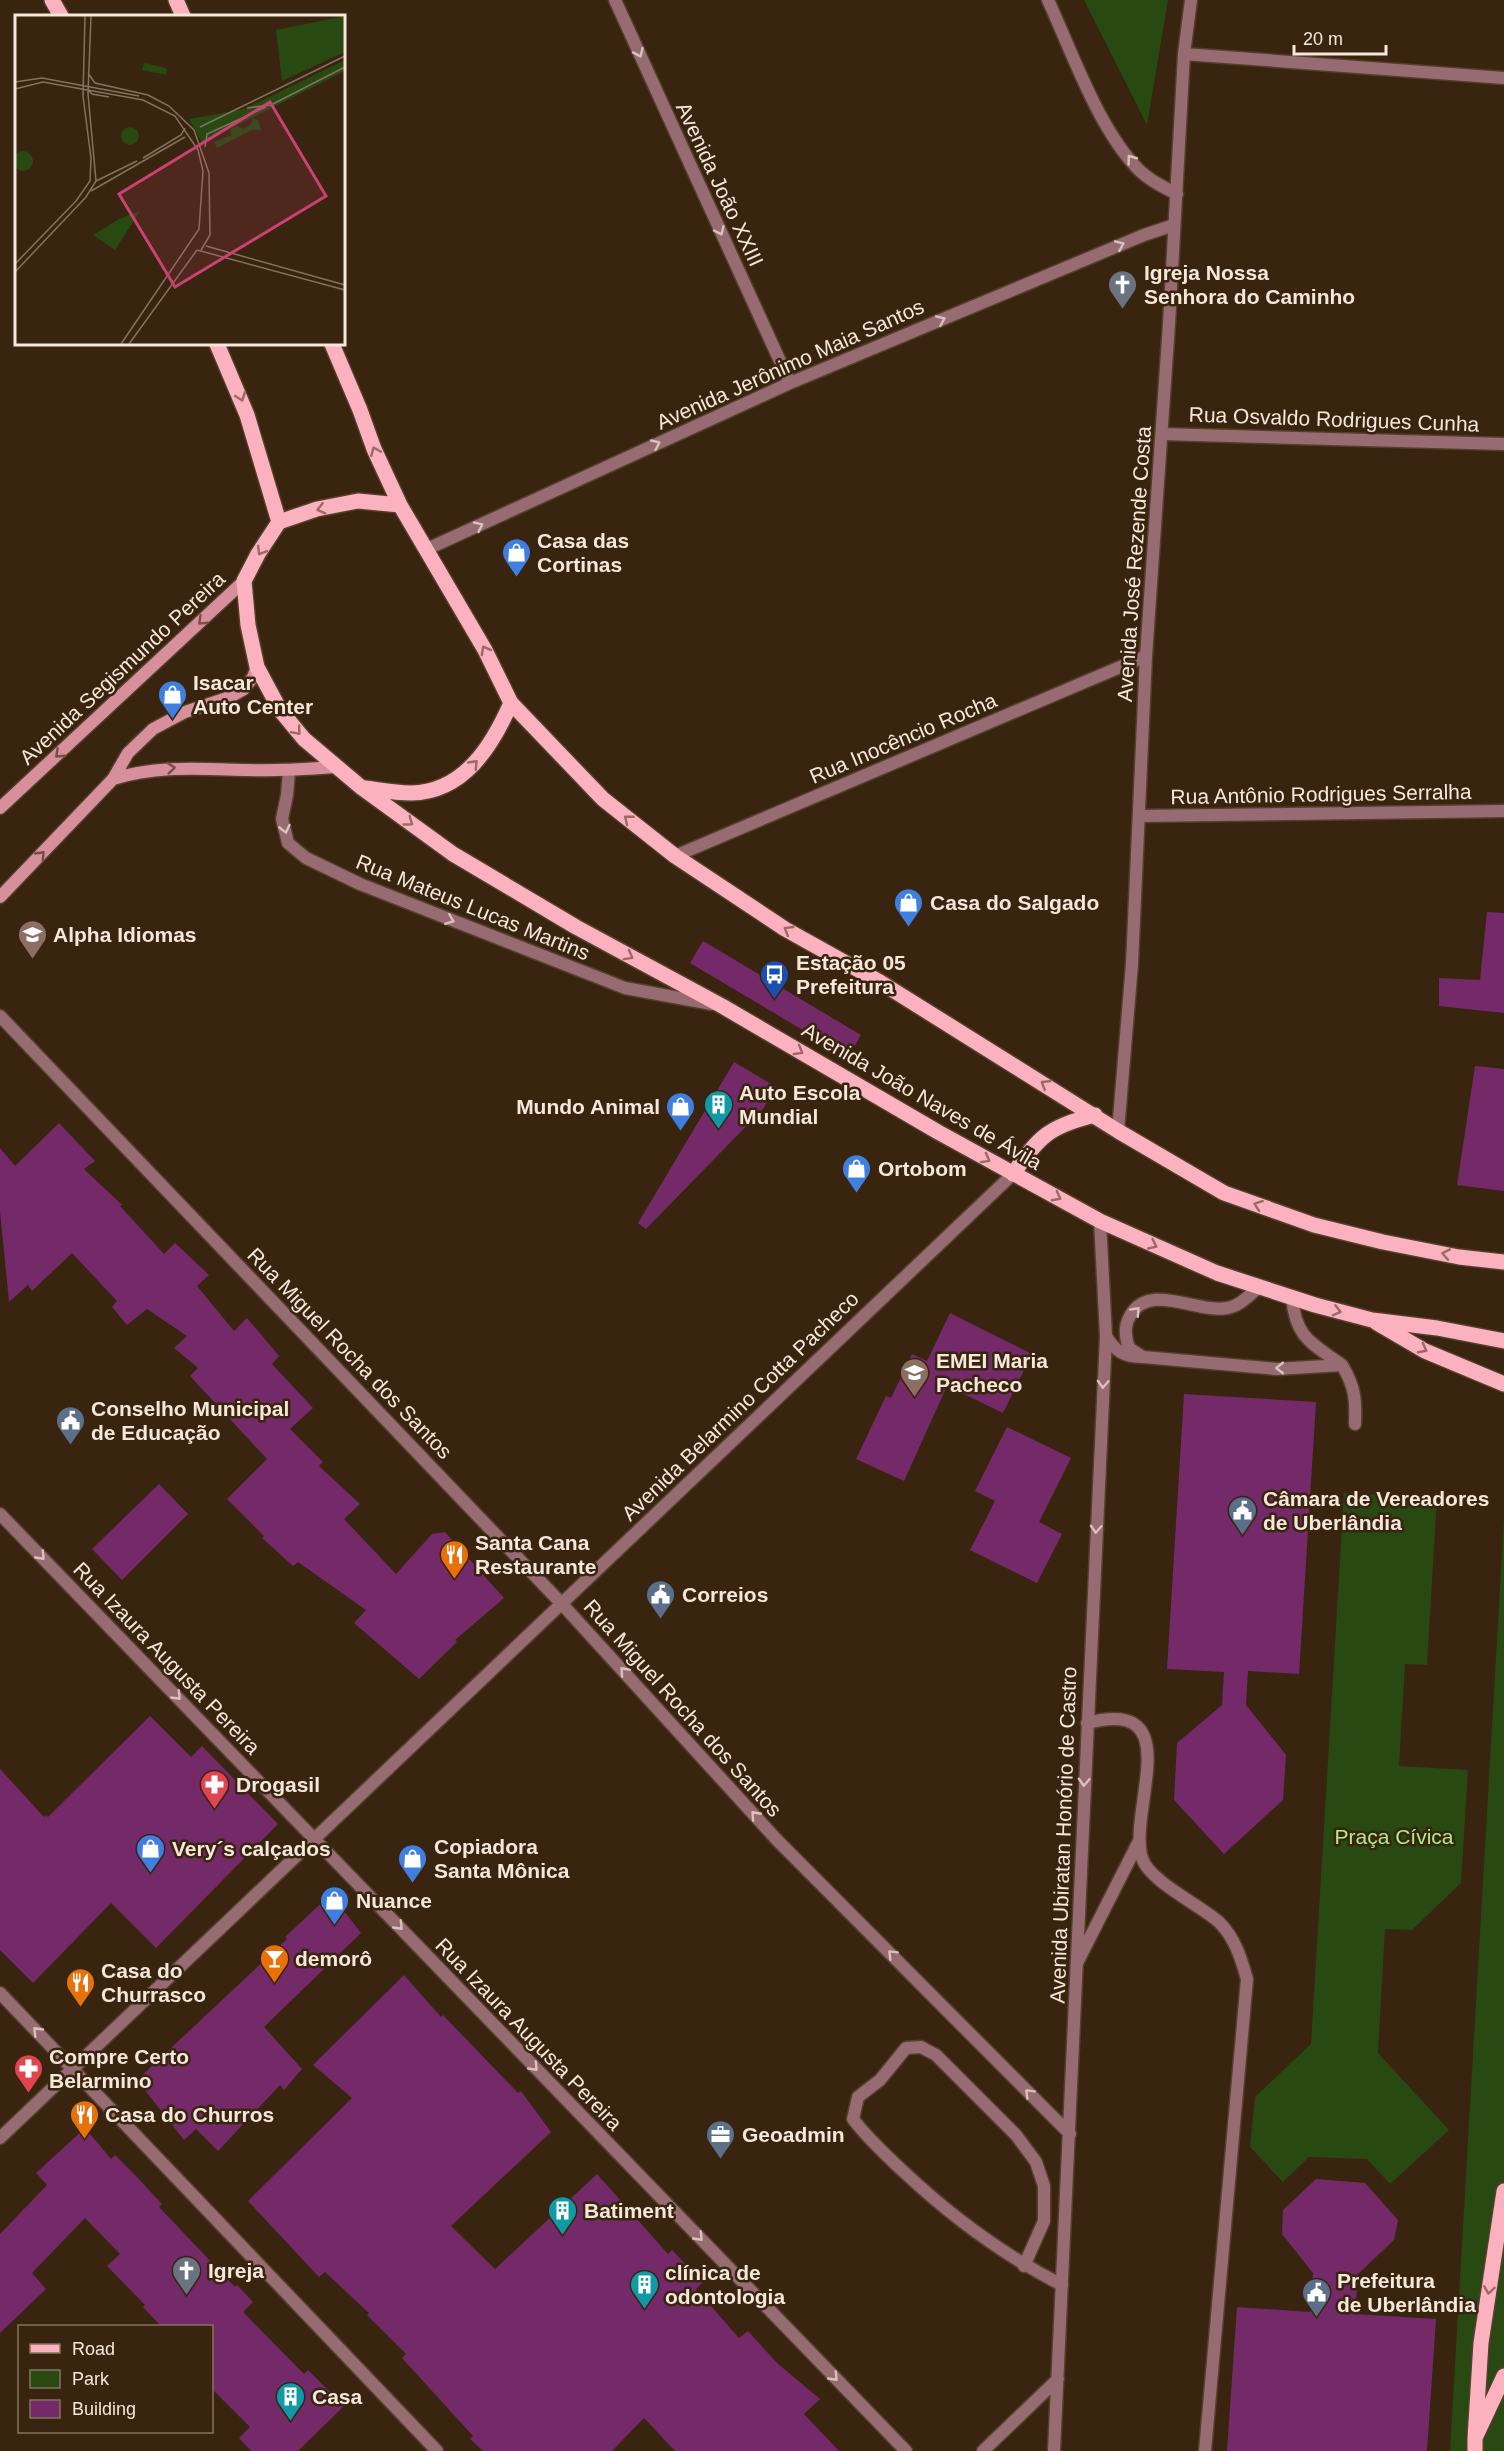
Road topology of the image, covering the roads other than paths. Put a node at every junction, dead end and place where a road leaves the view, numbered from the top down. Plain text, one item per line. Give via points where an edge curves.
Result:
1 (52, 0) edge
2 (176, 0) edge
3 (615, 0) edge
4 (1048, 0) edge
5 (1191, 0) edge
6 (60, 15) edge
7 (183, 15) edge
8 (1184, 54) junction
9 (1504, 78) edge
10 (1177, 194) junction
11 (1174, 225) junction
12 (218, 345) edge
13 (332, 345) edge
14 (790, 383) junction
15 (1162, 434) junction
16 (1504, 444) edge
17 (399, 505) junction
18 (279, 522) junction
19 (425, 550) junction
20 (244, 581) junction
21 (1146, 656) junction
22 (257, 667) junction
23 (511, 703) junction
24 (336, 767) junction
25 (289, 771) junction
26 (113, 779) junction
27 (362, 788) junction
28 (0, 808) edge
29 (1504, 811) edge
30 (1139, 816) junction
31 (675, 856) junction
32 (0, 897) edge
33 (722, 1006) junction
34 (0, 1016) edge
35 (1095, 1115) junction
36 (1118, 1131) junction
37 (1013, 1174) junction
38 (1100, 1221) junction
39 (1504, 1262) edge
40 (1257, 1288) junction
41 (1292, 1298) junction
42 (1372, 1320) junction
43 (1106, 1336) junction
44 (1504, 1341) edge
45 (1311, 1342) junction
46 (1143, 1357) junction
47 (1342, 1365) junction
48 (1311, 1367) junction
49 (1504, 1384) edge
50 (1355, 1424) dead end
51 (0, 1514) edge
52 (561, 1603) junction
53 (1087, 1723) junction
54 (315, 1838) junction
55 (1139, 1841) junction
56 (1077, 1963) junction
57 (0, 1993) edge
58 (74, 2070) junction
59 (1070, 2134) junction
60 (0, 2138) edge
61 (1504, 2191) edge
62 (1024, 2266) junction
63 (1062, 2284) junction
64 (1504, 2376) edge
65 (1058, 2379) junction
66 (1475, 2444) edge
67 (437, 2451) edge
68 (906, 2451) edge
69 (983, 2451) edge
70 (1054, 2451) edge
71 (1205, 2451) edge

1 - 6 main road
2 - 7 main road
3 -> 14 street, Avenida João XXIII
10 -> 4 street via 1137,168 1112,134
5 - 8 street, Avenida José Rezende Costa
8 - 9 street
8 - 10 street, Avenida José Rezende Costa
10 - 11 street, Avenida José Rezende Costa
14 -> 11 street, Avenida Jerônimo Maia Santos
11 - 15 street, Avenida José Rezende Costa
12 -> 18 main road via 247,415
17 -> 13 main road
19 -> 14 street, Avenida Jerônimo Maia Santos
15 - 16 street, Rua Osvaldo Rodrigues Cunha
15 - 21 street, Avenida José Rezende Costa
17 -> 18 main road via 358,501
17 - 19 main road
18 -> 20 main road
23 -> 19 main road via 486,650
20 - 22 main road, Avenida João Naves de Ávila
20 -> 28 main road, Avenida Segismundo Pereira
21 - 30 street, Avenida José Rezende Costa
21 - 31 street, Rua Inocêncio Rocha
22 -> 24 main road, Avenida João Naves de Ávila via 280,710 304,740
22 - 26 main road via 244,689 153,729 128,753
27 -> 23 main road via 411,793 437,789 459,779 498,733
31 -> 23 main road via 603,799
24 - 25 main road
24 - 27 main road, Avenida João Naves de Ávila
26 -> 25 main road via 139,771 184,767
25 -> 33 street, Rua Mateus Lucas Martins via 282,819 288,843 306,858 360,884 625,988
32 -> 26 main road
27 -> 33 main road, Avenida João Naves de Ávila via 453,854 576,927
29 - 30 street, Rua Antônio Rodrigues Serralha
30 - 36 street, Avenida José Rezende Costa
35 -> 31 main road via 880,982 785,929
33 -> 37 main road, Avenida João Naves de Ávila
34 - 52 street, Rua Miguel Rocha dos Santos
35 - 36 main road
35 - 37 main road via 1065,1122 1046,1133
39 -> 36 main road via 1459,1257 1314,1225 1224,1192
37 -> 38 main road, Avenida João Naves de Ávila
37 - 52 street, Avenida Belarmino Cotta Pacheco
38 -> 40 main road, Avenida João Naves de Ávila
38 - 43 street, Avenida Ubiratan Honório de Castro
40 - 41 main road, Avenida João Naves de Ávila
46 -> 40 street via 1129,1348 1126,1331 1134,1310 1144,1303 1178,1301 1229,1308
41 -> 42 main road, Avenida João Naves de Ávila
41 - 45 street via 1298,1328
42 - 44 main road, Avenida João Naves de Ávila
42 -> 49 main road via 1425,1351
43 - 46 street via 1120,1353
43 -> 53 street, Avenida Ubiratan Honório de Castro
45 - 47 street
45 - 48 street via 1317,1356
48 -> 46 street via 1277,1369
47 - 48 street
47 - 50 street via 1353,1383
51 -> 54 street, Rua Izaura Augusta Pereira
52 - 54 street, Avenida Belarmino Cotta Pacheco
59 -> 52 street, Rua Miguel Rocha dos Santos via 777,1840
53 - 55 street via 1122,1719 1137,1725 1146,1740 1148,1758
53 -> 56 street, Avenida Ubiratan Honório de Castro
54 - 58 street, Avenida Belarmino Cotta Pacheco
54 -> 68 street, Rua Izaura Augusta Pereira
55 - 56 street
55 - 71 street via 1142,1861 1157,1879 1220,1923 1237,1946 1247,1979
56 - 59 street, Avenida Ubiratan Honório de Castro
58 -> 57 street
58 - 60 street, Avenida Belarmino Cotta Pacheco
58 - 67 street
59 - 63 street, Avenida Ubiratan Honório de Castro
61 -> 66 main road via 1481,2343
62 - 62 street via 965,2225 923,2189 868,2139 853,2119 858,2097 880,2080 906,2048 921,2047 936,2055 1016,2135 1036,2162 1044,2186 1044,2221
62 - 63 street
63 - 65 street, Avenida Ubiratan Honório de Castro
64 - 66 main road
65 - 69 street
65 - 70 street, Avenida Ubiratan Honório de Castro

